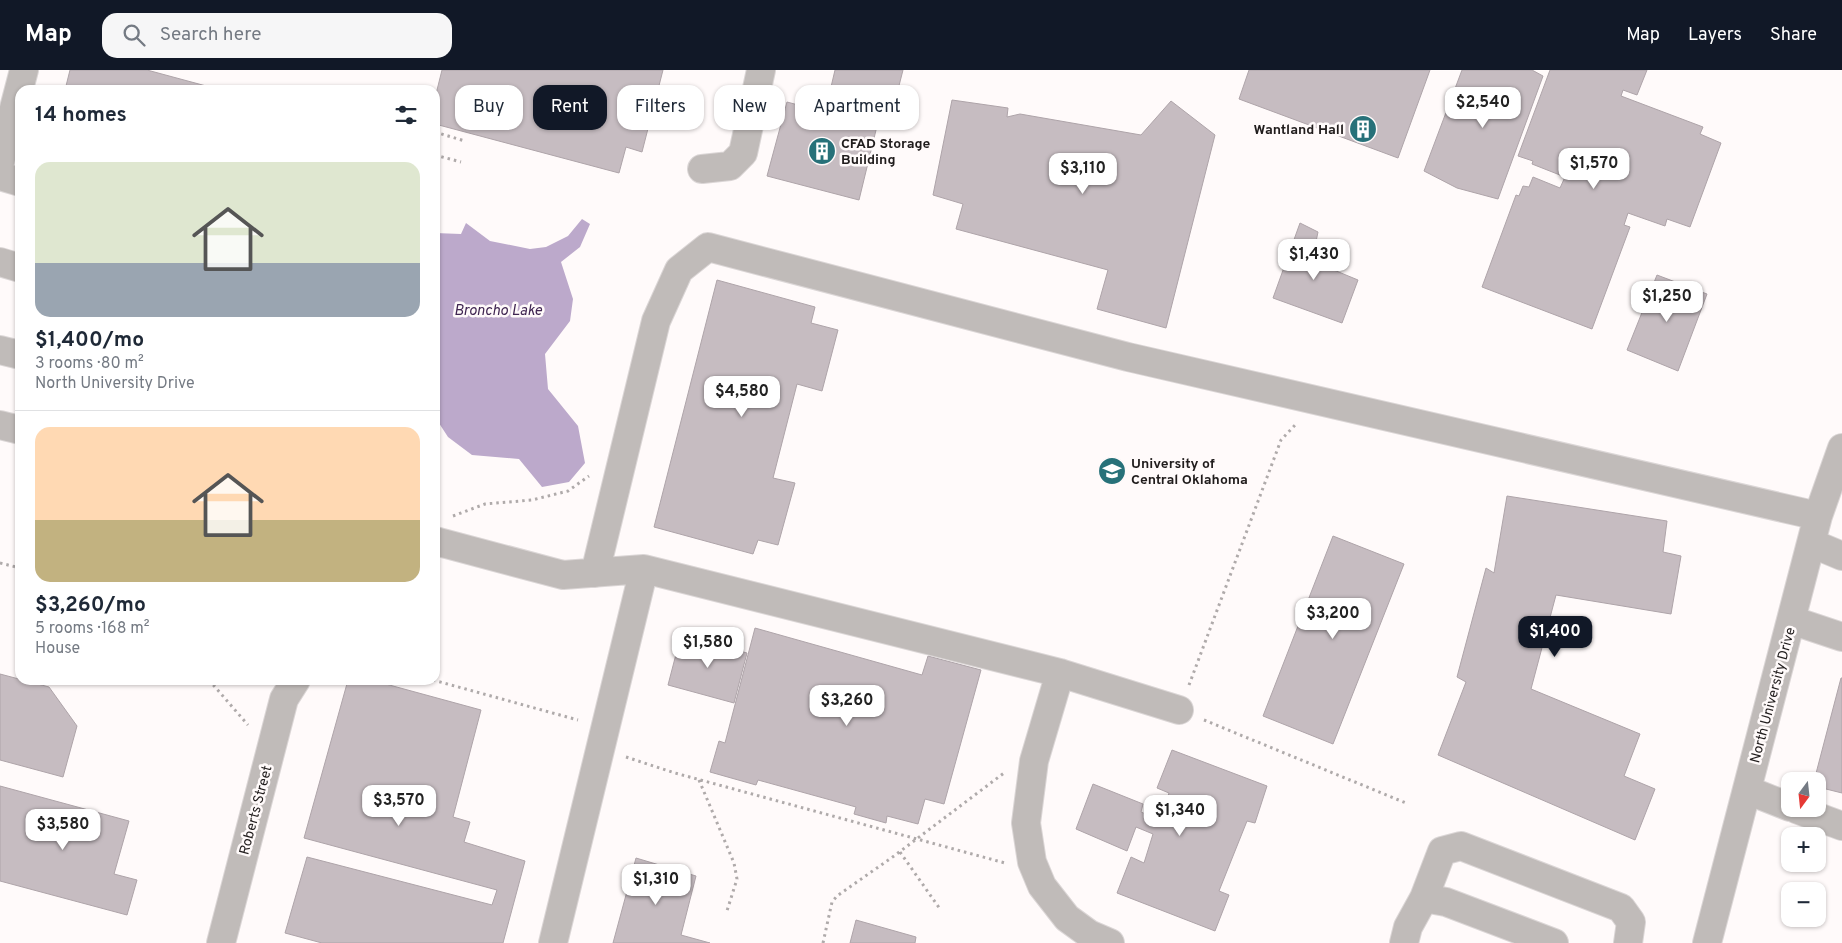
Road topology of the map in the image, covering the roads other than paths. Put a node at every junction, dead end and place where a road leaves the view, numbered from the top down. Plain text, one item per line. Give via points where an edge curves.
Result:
1 (24, 70) edge
2 (761, 70) edge
3 (20, 85) edge
4 (15, 104) edge
5 (0, 162) edge
6 (702, 169) dead end
7 (0, 176) edge
8 (15, 180) edge
9 (0, 262) edge
10 (15, 266) edge
11 (0, 350) edge
12 (15, 354) edge
13 (0, 425) edge
14 (15, 429) edge
15 (1842, 448) edge
16 (1818, 516) junction
17 (440, 542) edge
18 (1811, 543) junction
19 (1842, 556) edge
20 (644, 569) junction
21 (595, 573) junction
22 (1791, 620) junction
23 (1842, 637) edge
24 (1060, 672) junction
25 (293, 685) edge
26 (1179, 710) road end
27 (1747, 790) junction
28 (1781, 803) edge
29 (1820, 818) edge
30 (1842, 826) edge
31 (1424, 898) junction
32 (1107, 942) edge
33 (221, 943) edge
34 (553, 943) edge
35 (1404, 943) edge
36 (1554, 943) edge
37 (1628, 943) edge
38 (1707, 943) edge

1 - 3 street
2 - 6 street via 743,153 730,166
4 - 5 street
7 - 8 street
9 - 10 street
11 - 12 street
13 - 14 street
15 - 16 street, North University Drive
16 - 18 street, North University Drive
16 - 21 street via 1128,357 708,247 679,270 656,321
17 - 21 street via 563,575
18 - 19 street
18 - 22 street, North University Drive
20 - 21 street
20 - 24 street
20 - 34 street
22 - 23 street
22 - 27 street, North University Drive
24 - 26 street
24 - 32 street via 1034,761 1026,823 1032,862 1042,886 1067,918
25 - 33 street, Roberts Street via 284,699
27 - 28 street
27 - 38 street, North University Drive
29 - 30 street
31 - 35 street via 1408,927
31 - 36 street via 1446,902
31 - 37 street via 1442,851 1461,846 1621,908 1631,922

